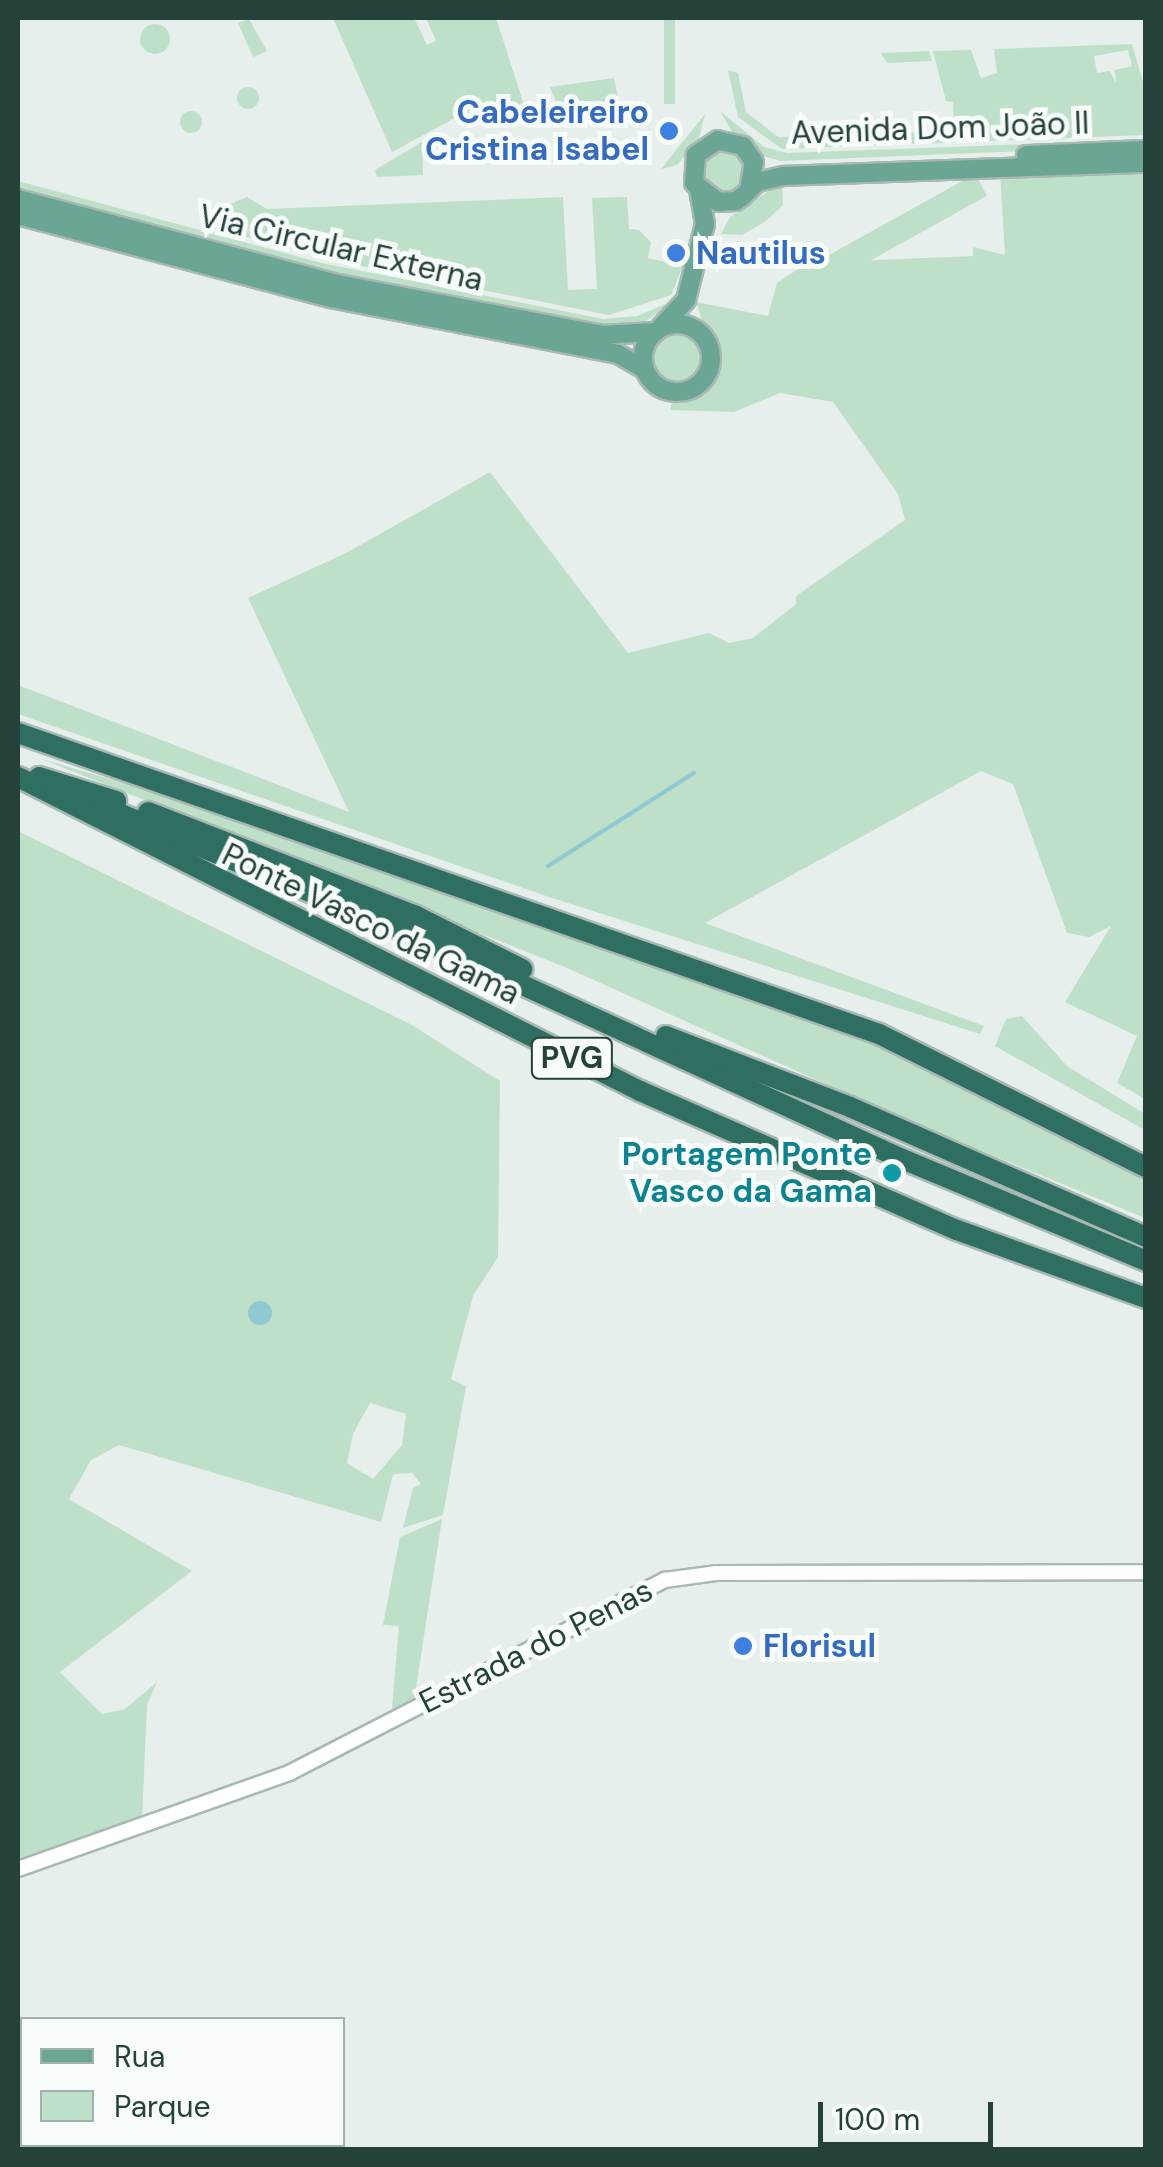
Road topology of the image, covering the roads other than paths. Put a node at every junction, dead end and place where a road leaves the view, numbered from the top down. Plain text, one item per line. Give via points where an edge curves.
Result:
1 (743, 146) junction
2 (1146, 150) edge
3 (1146, 163) edge
4 (699, 190) junction
5 (742, 195) junction
6 (18, 199) edge
7 (18, 215) edge
8 (657, 330) junction
9 (703, 334) junction
10 (644, 369) junction
11 (18, 733) edge
12 (18, 774) edge
13 (1146, 1167) edge
14 (1146, 1237) edge
15 (1146, 1260) edge
16 (1146, 1298) edge
17 (1146, 1572) edge
18 (18, 1869) edge

1 - 2 main road, Avenida Dom João II via 762,162 789,166
1 - 4 main road via 727,139 702,148 692,173
1 - 5 main road via 754,162
3 - 5 main road, Avenida Dom João II via 784,176
4 - 5 main road via 718,202
4 - 8 main road via 705,224 686,300
5 - 9 main road via 716,222 696,302
6 - 8 main road, Via Circular Externa via 333,283 602,335
7 - 10 main road, Via Circular Externa via 330,298 618,354
8 - 9 main road via 683,324
8 - 10 main road via 644,349
9 - 10 main road via 712,361 696,387 665,390
11 - 13 highway, Ponte Vasco da Gama via 878,1034
12 - 14 highway, Ponte Vasco da Gama / PVG via 173,820 416,916 608,1011 850,1107
12 - 15 highway, Ponte Vasco da Gama / PVG via 415,935 900,1158
12 - 16 highway, Ponte Vasco da Gama / PVG via 640,1091 957,1230
17 - 18 street, Estrada do Penas via 716,1573 665,1580 289,1773

